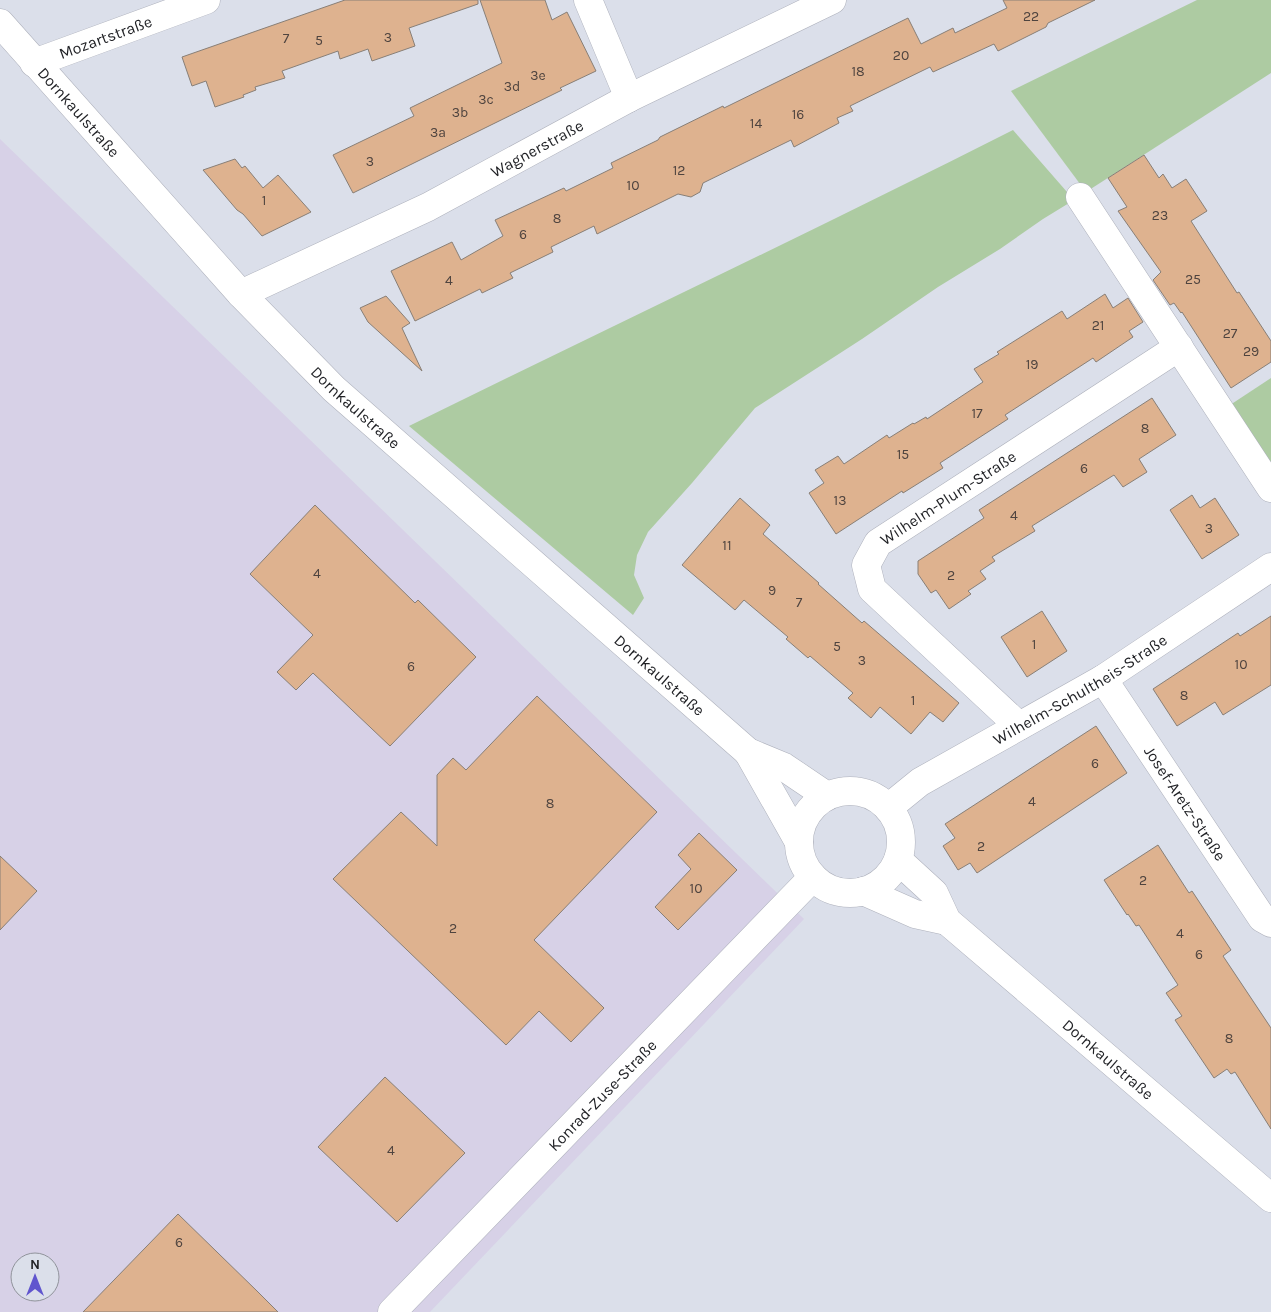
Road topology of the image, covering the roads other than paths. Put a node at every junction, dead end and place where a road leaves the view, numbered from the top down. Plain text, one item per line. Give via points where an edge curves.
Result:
1 (206, 0) edge
2 (588, 0) edge
3 (832, 0) edge
4 (0, 23) edge
5 (34, 63) junction
6 (629, 98) junction
7 (1080, 197) dead end
8 (241, 294) junction
9 (1179, 347) junction
10 (1271, 488) edge
11 (1271, 567) edge
12 (1103, 679) junction
13 (1019, 726) junction
14 (748, 752) junction
15 (827, 796) junction
16 (888, 808) junction
17 (799, 842) junction
18 (898, 860) junction
19 (813, 876) junction
20 (863, 891) junction
21 (947, 921) junction
22 (1271, 923) edge
23 (1271, 1198) edge
24 (392, 1312) edge

1 - 5 street, Mozartstraße
2 - 6 street
3 - 6 street, Wagnerstraße
4 - 5 street, Dornkaulstraße
5 - 8 street, Dornkaulstraße
6 - 8 street, Wagnerstraße via 428,207
7 - 9 street
8 - 14 street, Dornkaulstraße via 352,406
9 - 10 street
9 - 13 street, Wilhelm-Plum-Straße via 878,543 866,565 872,590
11 - 12 street, Wilhelm-Schultheis-Straße
12 - 13 street, Wilhelm-Schultheis-Straße
12 - 22 street, Josef-Aretz-Straße via 1262,918
13 - 16 street, Wilhelm-Schultheis-Straße via 920,782
14 - 15 street, Dornkaulstraße via 784,767
14 - 17 street, Dornkaulstraße
15 - 16 street via 843,791 860,792
15 - 17 street via 806,815
16 - 18 street via 898,824 901,842
17 - 19 street via 805,866
18 - 20 street via 878,884
18 - 21 street, Dornkaulstraße via 934,893
19 - 20 street via 827,888
19 - 24 street, Konrad-Zuse-Straße
20 - 21 street, Dornkaulstraße via 914,914
21 - 23 street, Dornkaulstraße

